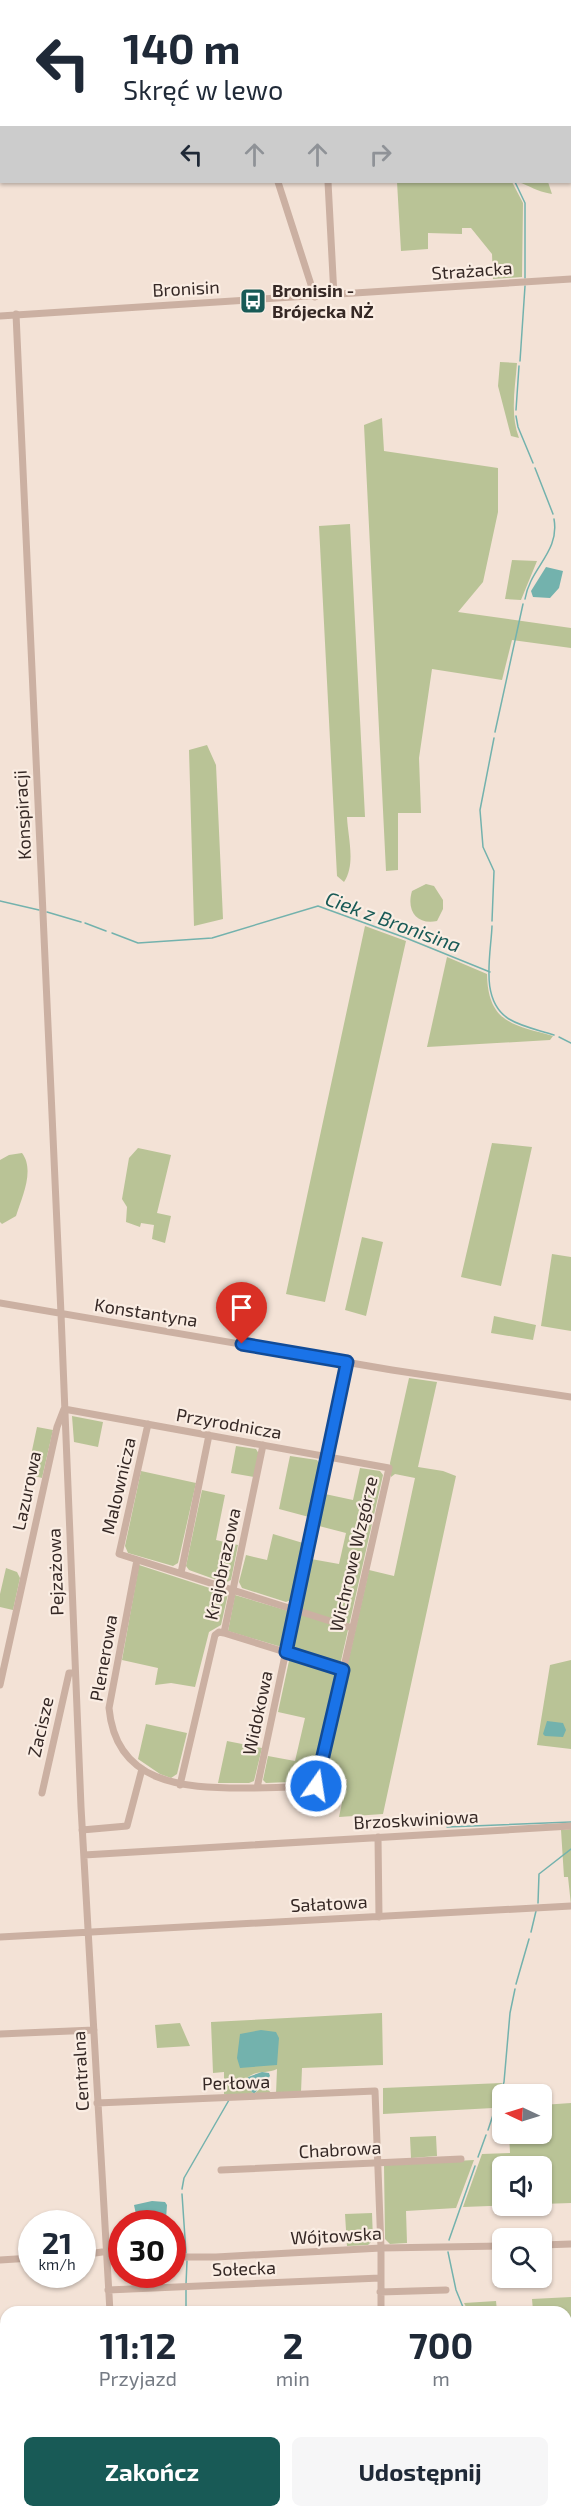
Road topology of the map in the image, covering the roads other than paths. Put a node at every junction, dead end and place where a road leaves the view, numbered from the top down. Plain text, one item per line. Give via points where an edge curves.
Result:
1 (278, 183) edge
2 (328, 183) edge
3 (571, 279) edge
4 (375, 293) joint
5 (334, 296) junction
6 (315, 297) junction
7 (16, 314) junction
8 (0, 316) edge
9 (0, 1303) edge
10 (61, 1314) junction
11 (347, 1362) junction
12 (571, 1397) edge
13 (64, 1409) junction
14 (148, 1424) junction
15 (209, 1435) junction
16 (263, 1445) junction
17 (328, 1457) junction
18 (389, 1468) joint
19 (137, 1560) junction
20 (181, 1573) junction
21 (234, 1590) junction
22 (295, 1610) junction
23 (352, 1628) junction
24 (224, 1633) junction
25 (286, 1652) junction
26 (343, 1670) junction
27 (75, 1673) junction
28 (0, 1685) edge
29 (142, 1769) junction
30 (336, 1784) dead end
31 (180, 1785) junction
32 (316, 1786) junction
33 (257, 1788) junction
34 (42, 1793) dead end
35 (571, 1826) edge
36 (82, 1830) junction
37 (378, 1837) junction
38 (84, 1855) junction
39 (571, 1906) edge
40 (379, 1917) junction
41 (88, 1932) junction
42 (0, 1937) edge
43 (94, 2030) junction
44 (0, 2034) edge
45 (97, 2103) junction
46 (460, 2159) dead end
47 (377, 2163) junction
48 (221, 2170) dead end
49 (571, 2244) edge
50 (552, 2245) edge
51 (492, 2246) edge
52 (381, 2248) junction
53 (106, 2251) junction
54 (96, 2254) edge
55 (186, 2257) edge
56 (18, 2259) edge
57 (0, 2260) edge
58 (380, 2278) junction
59 (108, 2290) junction
60 (446, 2290) dead end
61 (380, 2292) junction
62 (109, 2306) edge
63 (381, 2306) edge

1 - 6 street
2 - 5 street
3 - 4 street, Strażacka
4 - 5 street, Bronisin
5 - 6 street, Bronisin
6 - 7 street, Bronisin
7 - 8 street, Bronisin
7 - 10 street, Konspiracji
9 - 10 street, Konstantyna
10 - 11 street, Konstantyna
10 - 13 street, Pejzażowa
11 - 12 street, Konstantyna
11 - 17 street, Widokowa
13 - 14 street, Przyrodnicza
13 - 27 street, Pejzażowa
13 - 28 street, Lazurowa
14 - 15 street, Przyrodnicza
14 - 19 street, Malownicza via 119,1554
15 - 16 street, Przyrodnicza
15 - 20 street
16 - 17 street, Przyrodnicza
16 - 21 street, Krajobrazowa
17 - 18 street, Przyrodnicza
17 - 22 street, Widokowa
18 - 23 street, Wichrowe Wzgórze
19 - 20 street
19 - 29 street, Plenerowa via 109,1708 112,1726 124,1750
20 - 21 street
21 - 22 street
21 - 24 street, Krajobrazowa
22 - 23 street
22 - 25 street, Widokowa
23 - 26 street, Wichrowe Wzgórze
24 - 25 street
24 - 31 street, Krajobrazowa via 215,1635
25 - 26 street
25 - 33 street, Widokowa
26 - 32 street, Wichrowe Wzgórze
27 - 34 street, Zacisze via 69,1673
27 - 36 street, Pejzażowa
29 - 31 street, Plenerowa
29 - 36 street via 127,1826
30 - 32 street, Plenerowa
31 - 33 street, Plenerowa
32 - 33 street, Plenerowa
35 - 37 street, Brzoskwiniowa
36 - 38 street, Centralna
37 - 38 street, Brzoskwiniowa
37 - 40 street
38 - 41 street, Centralna
39 - 40 street, Sałatowa
40 - 41 street, Sałatowa
41 - 42 street, Sałatowa
41 - 43 street, Centralna
43 - 44 street
43 - 45 street, Centralna
45 - 47 street, Perłowa via 375,2091
45 - 53 street, Centralna
46 - 47 street, Chabrowa
47 - 48 street, Chabrowa
47 - 52 street
49 - 50 street
51 - 52 street, Wójtowska
52 - 55 street, Wójtowska
52 - 58 street
53 - 54 street
53 - 59 street, Centralna
56 - 57 street
58 - 59 street, Sołecka
58 - 61 street
59 - 62 street, Centralna
60 - 61 street
61 - 63 street

